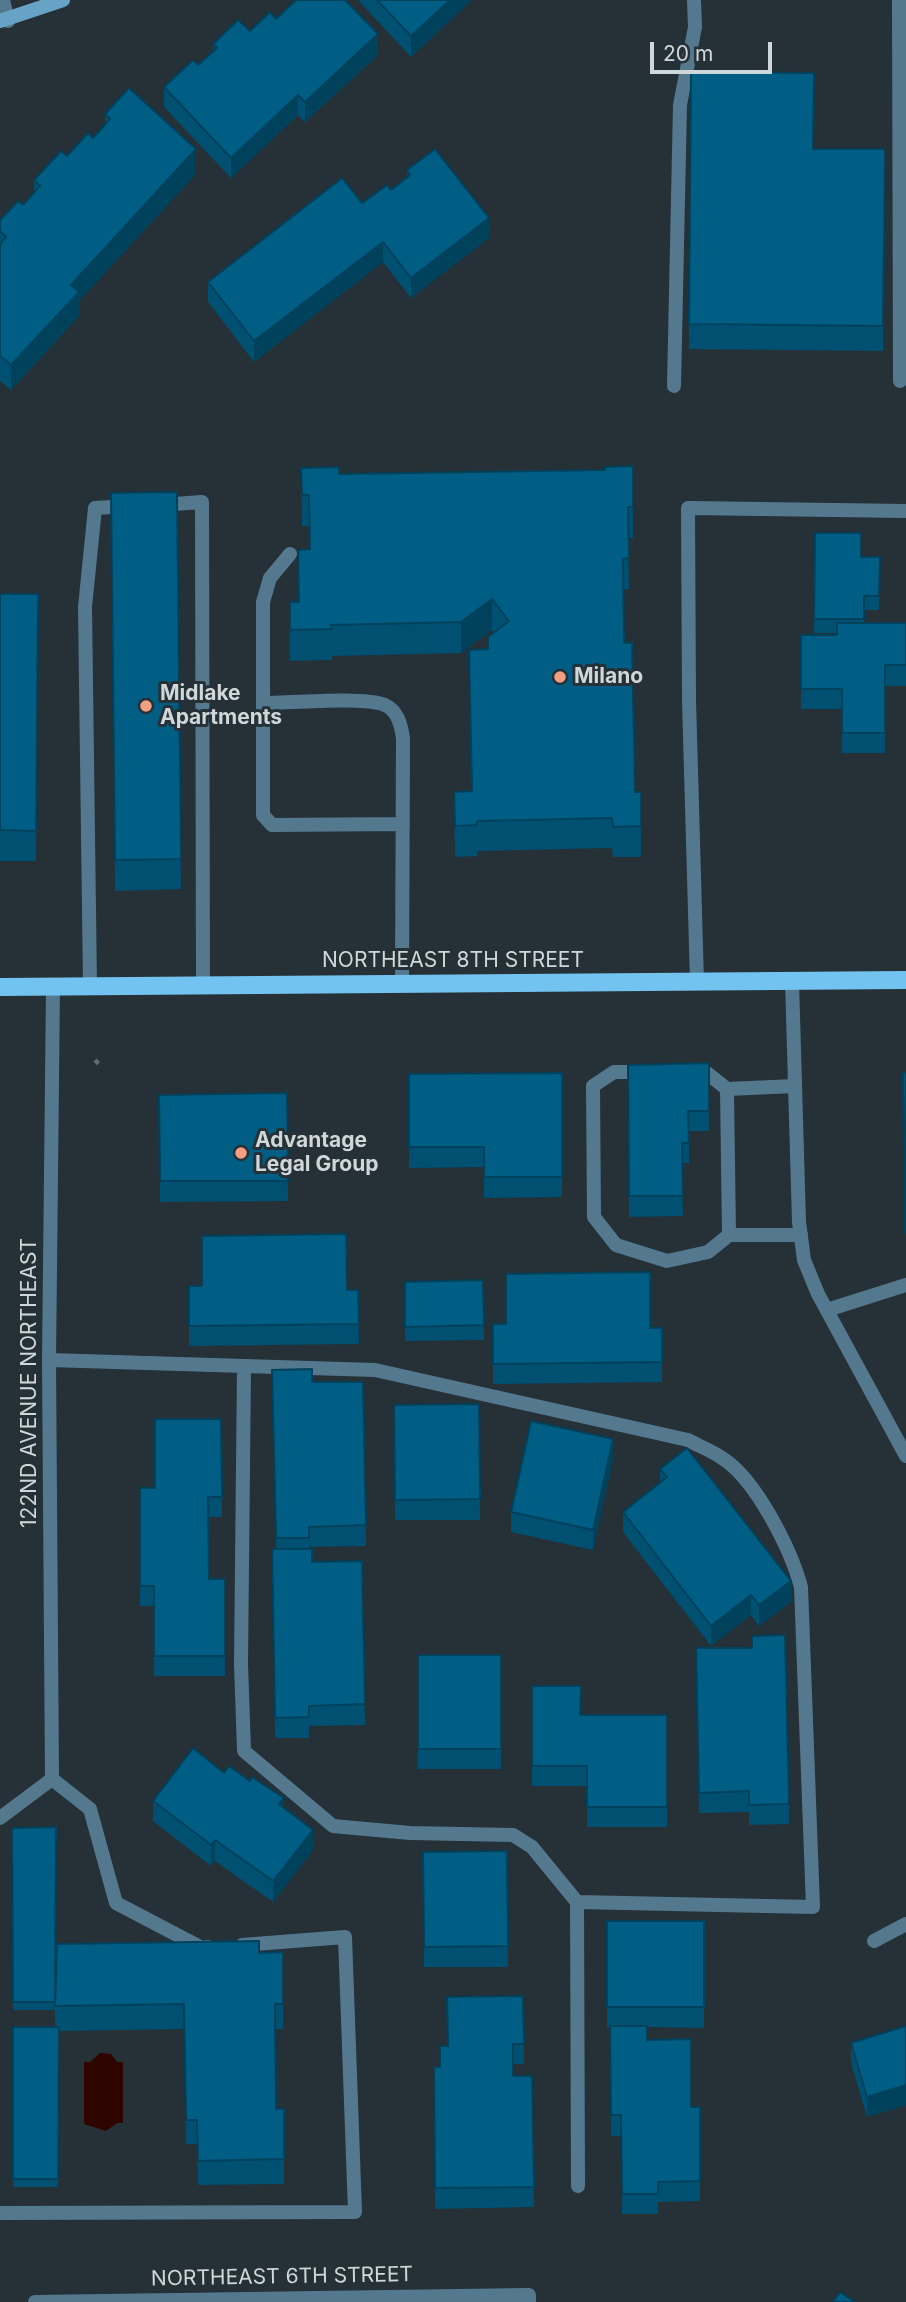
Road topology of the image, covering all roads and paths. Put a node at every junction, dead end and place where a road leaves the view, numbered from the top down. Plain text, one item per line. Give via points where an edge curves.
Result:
1 (4, 0) edge
2 (63, 0) edge
3 (694, 0) edge
4 (899, 0) edge
5 (4, 21) edge
6 (900, 381) dead end
7 (674, 386) dead end
8 (906, 511) edge
9 (290, 554) dead end
10 (263, 703) junction
11 (402, 824) junction
12 (906, 980) edge
13 (792, 981) junction
14 (698, 982) junction
15 (402, 984) junction
16 (90, 986) junction
17 (203, 986) junction
18 (0, 987) edge
19 (53, 987) junction
20 (95, 1060) dead end
21 (100, 1065) dead end
22 (654, 1072) edge
23 (680, 1072) edge
24 (795, 1086) junction
25 (727, 1089) junction
26 (729, 1235) junction
27 (801, 1235) junction
28 (906, 1285) edge
29 (827, 1310) junction
30 (49, 1360) junction
31 (244, 1366) junction
32 (906, 1456) edge
33 (52, 1779) junction
34 (0, 1818) edge
35 (577, 1902) junction
36 (906, 1924) edge
37 (874, 1941) dead end
38 (578, 2186) dead end
39 (0, 2213) edge
40 (529, 2298) edge
41 (35, 2302) edge

1 - 5 street
2 - 5 street
3 - 7 street via 695,27 680,105
4 - 6 street
8 - 14 street via 688,508
9 - 10 street via 270,578 262,602
10 - 11 street via 386,705 400,720
10 - 11 street via 263,815 272,825
11 - 15 street
12 - 13 main road, NORTHEAST 8TH STREET
13 - 14 main road, NORTHEAST 8TH STREET
13 - 24 street
14 - 15 main road, NORTHEAST 8TH STREET
15 - 17 main road, NORTHEAST 8TH STREET
16 - 17 main road, NORTHEAST 8TH STREET
16 - 17 street via 86,607 95,508 202,502
16 - 19 main road, NORTHEAST 8TH STREET
18 - 19 main road, NORTHEAST 8TH STREET
19 - 30 street, 122ND AVENUE NORTHEAST
20 - 21 path
22 - 26 street via 614,1072 593,1086 594,1217 616,1245 667,1261 708,1252
23 - 25 street via 707,1073
24 - 25 street
24 - 27 street
25 - 26 street
26 - 27 street
27 - 29 street via 804,1260
28 - 29 street
29 - 32 street
30 - 31 street
30 - 33 street, 122ND AVENUE NORTHEAST
31 - 35 street via 244,1751 333,1826 513,1835 533,1847
31 - 35 street via 375,1370 688,1440 725,1459 763,1503 793,1556 802,1587 813,1906
33 - 34 street
33 - 39 street via 90,1809 116,1903 202,1948 345,1937 355,2212
35 - 38 street
36 - 37 street
40 - 41 street, NORTHEAST 6TH STREET

